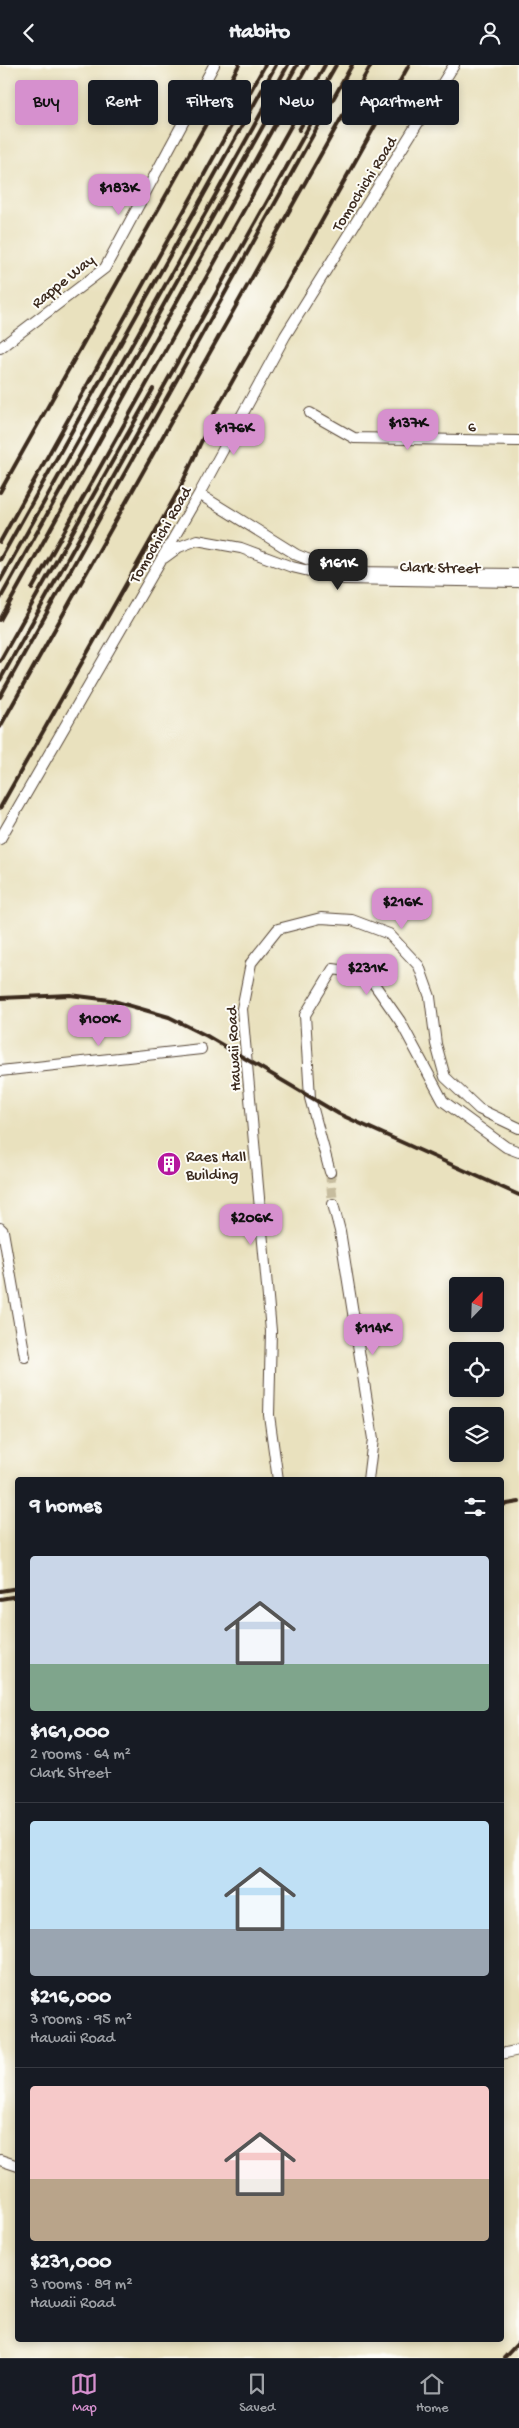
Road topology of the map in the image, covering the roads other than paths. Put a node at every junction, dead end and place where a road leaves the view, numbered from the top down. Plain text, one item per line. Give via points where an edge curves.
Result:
1 (214, 65) edge
2 (454, 65) edge
3 (0, 348) edge
4 (310, 413) dead end
5 (519, 441) edge
6 (199, 494) junction
7 (161, 560) junction
8 (519, 574) edge
9 (519, 582) edge
10 (0, 839) edge
11 (200, 1049) dead end
12 (0, 1071) edge
13 (519, 1128) edge
14 (519, 1152) edge
15 (330, 1172) tunnel mouth
16 (333, 1204) tunnel mouth
17 (0, 1228) edge
18 (25, 1357) dead end
19 (278, 1477) edge
20 (368, 1477) edge
21 (519, 2050) edge
22 (504, 2053) edge
23 (0, 2160) edge
24 (15, 2165) edge

1 - 3 street, Rappe Way via 105,269
2 - 6 street, Tomochichi Road via 285,336
4 - 5 street, 6 via 354,437
6 - 7 street, Tomochichi Road
6 - 8 street, Clark Street via 297,555 327,567 361,572
7 - 9 street, Clark Street via 179,547 198,540 241,548 292,567 343,579
7 - 10 street, Tomochichi Road
11 - 12 street
13 - 19 street, Hawaii Road via 479,1109 445,1077 436,1044 430,997 419,966 388,934 352,920 321,918 278,929 251,963 242,1009 271,1331 268,1415
14 - 15 street via 506,1147 443,1101 400,1021 366,974 333,969 305,1015 310,1098
16 - 20 street via 373,1439
17 - 18 street
21 - 22 street
23 - 24 street

